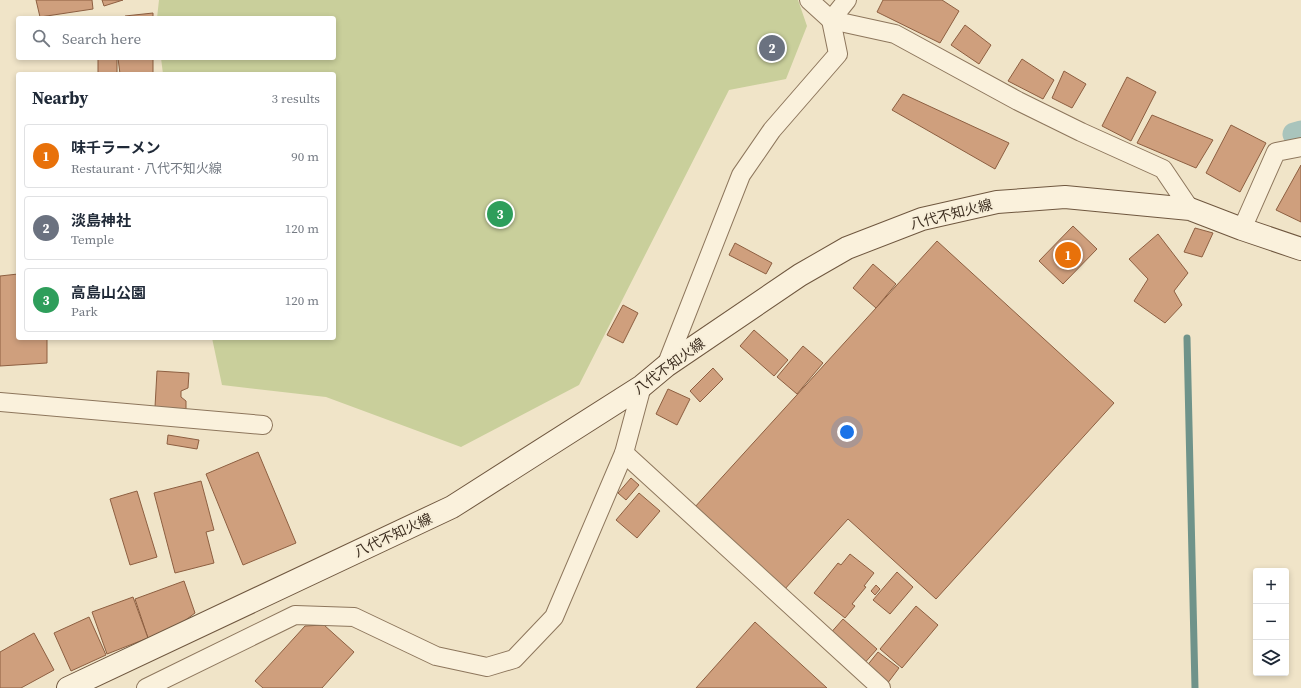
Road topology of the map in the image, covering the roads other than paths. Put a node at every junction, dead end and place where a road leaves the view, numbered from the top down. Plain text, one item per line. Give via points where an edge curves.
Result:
1 (809, 0) edge
2 (847, 0) edge
3 (831, 20) junction
4 (1301, 147) edge
5 (1190, 209) junction
6 (1242, 229) junction
7 (1301, 249) edge
8 (666, 366) junction
9 (642, 386) junction
10 (0, 402) edge
11 (263, 425) dead end
12 (624, 453) junction
13 (68, 688) edge
14 (146, 688) edge
15 (881, 688) edge

1 - 3 street
2 - 3 street
3 - 5 street via 895,34 1039,112 1163,169
3 - 8 street via 838,54 772,130 741,176
4 - 6 street via 1276,152
5 - 6 main road, 八代不知火線
5 - 8 main road, 八代不知火線 via 1065,197 997,202 922,218 846,248 800,275
6 - 7 main road, 八代不知火線
8 - 9 main road, 八代不知火線
9 - 12 street
9 - 13 main road, 八代不知火線 via 452,507
10 - 11 street
12 - 14 street via 554,617 514,659 487,667 436,656 354,617 295,615
12 - 15 street

